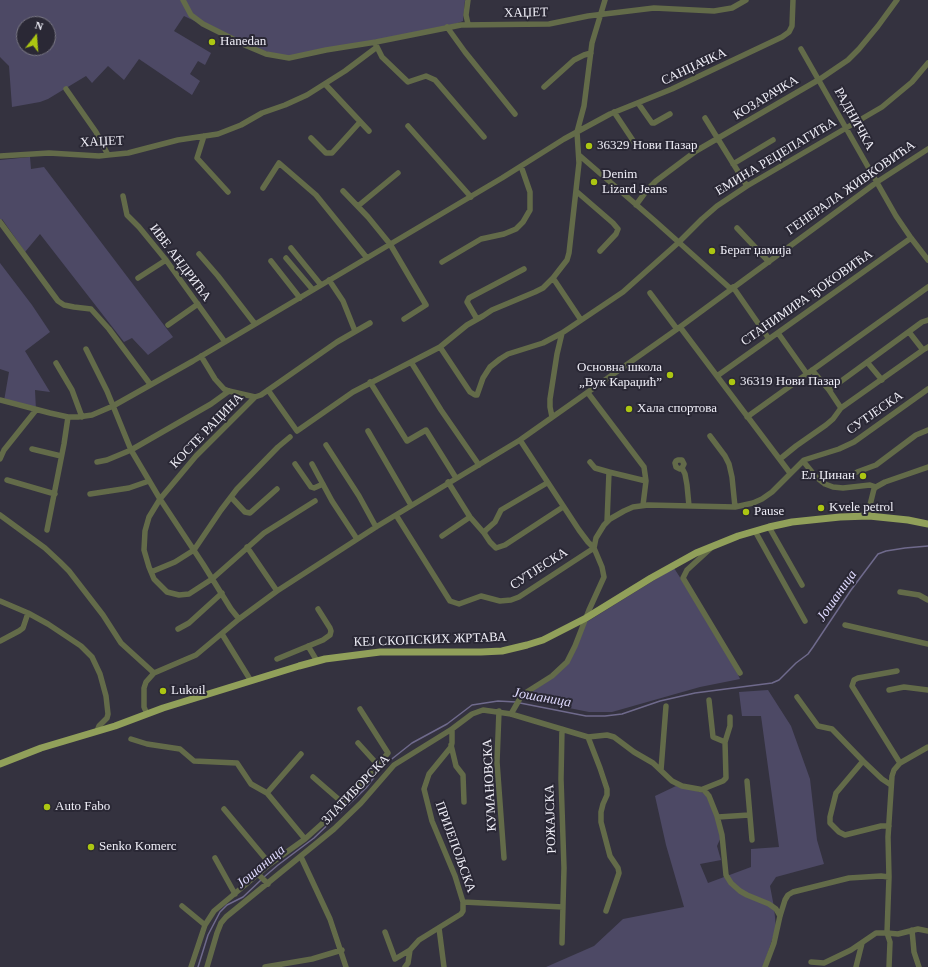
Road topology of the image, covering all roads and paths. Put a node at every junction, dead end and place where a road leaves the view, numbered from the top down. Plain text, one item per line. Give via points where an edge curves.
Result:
1 (183, 0) edge
2 (468, 0) edge
3 (605, 0) edge
4 (746, 0) edge
5 (793, 0) edge
6 (897, 0) edge
7 (601, 15) junction
8 (468, 24) junction
9 (447, 27) junction
10 (376, 45) junction
11 (801, 49) dead end
12 (591, 54) junction
13 (928, 63) edge
14 (820, 79) junction
15 (325, 84) junction
16 (544, 87) dead end
17 (66, 89) dead end
18 (638, 103) junction
19 (614, 112) junction
20 (515, 114) dead end
21 (670, 114) dead end
22 (705, 118) dead end
23 (360, 122) junction
24 (408, 126) dead end
25 (846, 129) junction
26 (369, 131) dead end
27 (577, 132) junction
28 (204, 136) junction
29 (311, 138) dead end
30 (484, 138) dead end
31 (718, 139) junction
32 (774, 140) dead end
33 (636, 145) dead end
34 (928, 149) edge
35 (108, 155) junction
36 (579, 155) junction
37 (0, 156) edge
38 (733, 164) junction
39 (521, 166) junction
40 (398, 173) dead end
41 (877, 182) junction
42 (747, 186) junction
43 (263, 188) dead end
44 (343, 191) dead end
45 (576, 191) junction
46 (228, 192) dead end
47 (123, 196) dead end
48 (471, 197) junction
49 (636, 205) junction
50 (358, 206) junction
51 (0, 222) edge
52 (737, 228) dead end
53 (911, 238) junction
54 (678, 243) junction
55 (390, 244) junction
56 (291, 248) dead end
57 (600, 251) dead end
58 (199, 254) dead end
59 (286, 258) dead end
60 (367, 258) junction
61 (166, 260) junction
62 (928, 260) edge
63 (271, 261) dead end
64 (442, 262) dead end
65 (768, 262) junction
66 (524, 269) dead end
67 (138, 278) dead end
68 (553, 278) junction
69 (328, 280) junction
70 (320, 285) junction
71 (928, 286) edge
72 (732, 288) junction
73 (313, 290) junction
74 (650, 292) dead end
75 (300, 298) junction
76 (198, 304) junction
77 (404, 319) dead end
78 (477, 319) junction
79 (581, 320) junction
80 (928, 320) edge
81 (255, 324) junction
82 (370, 324) dead end
83 (168, 325) dead end
84 (678, 328) junction
85 (355, 331) junction
86 (909, 332) junction
87 (562, 333) junction
88 (778, 333) junction
89 (769, 339) junction
90 (225, 342) junction
91 (440, 347) junction
92 (86, 349) dead end
93 (925, 349) edge
94 (201, 356) junction
95 (411, 362) junction
96 (867, 362) junction
97 (56, 363) dead end
98 (809, 372) junction
99 (716, 376) junction
100 (882, 380) junction
101 (370, 382) junction
102 (150, 384) junction
103 (928, 389) edge
104 (268, 390) junction
105 (829, 390) junction
106 (229, 391) junction
107 (588, 393) junction
108 (255, 397) junction
109 (0, 400) edge
110 (112, 406) junction
111 (841, 408) junction
112 (36, 410) junction
113 (68, 417) junction
114 (82, 417) junction
115 (552, 417) junction
116 (747, 417) junction
117 (928, 430) edge
118 (368, 431) dead end
119 (710, 436) dead end
120 (290, 437) dead end
121 (520, 440) junction
122 (326, 445) dead end
123 (32, 448) dead end
124 (131, 450) junction
125 (61, 456) junction
126 (0, 459) edge
127 (780, 460) junction
128 (803, 461) junction
129 (97, 462) dead end
130 (590, 462) dead end
131 (295, 464) dead end
132 (312, 464) dead end
133 (479, 465) junction
134 (928, 467) edge
135 (682, 468) dead end
136 (609, 472) junction
137 (857, 472) dead end
138 (790, 473) junction
139 (456, 478) junction
140 (7, 480) dead end
141 (149, 481) junction
142 (646, 481) junction
143 (448, 482) junction
144 (547, 483) junction
145 (323, 484) junction
146 (876, 487) junction
147 (277, 489) dead end
148 (55, 494) junction
149 (90, 494) dead end
150 (231, 497) junction
151 (160, 499) junction
152 (315, 502) dead end
153 (411, 505) junction
154 (643, 505) junction
155 (689, 506) junction
156 (563, 507) junction
157 (735, 507) junction
158 (396, 515) junction
159 (0, 516) edge
160 (869, 516) junction
161 (470, 517) junction
162 (607, 522) junction
163 (928, 524) edge
164 (376, 526) junction
165 (769, 527) junction
166 (47, 530) dead end
167 (755, 531) junction
168 (484, 533) junction
169 (442, 536) dead end
170 (356, 539) junction
171 (714, 545) junction
172 (247, 547) junction
173 (594, 548) junction
174 (194, 550) junction
175 (151, 572) junction
176 (212, 579) junction
177 (802, 585) dead end
178 (277, 591) junction
179 (900, 592) dead end
180 (222, 593) junction
181 (928, 600) edge
182 (0, 601) edge
183 (318, 609) dead end
184 (28, 613) junction
185 (586, 618) junction
186 (239, 620) junction
187 (805, 621) dead end
188 (845, 625) dead end
189 (178, 629) dead end
190 (222, 634) junction
191 (0, 641) edge
192 (928, 644) edge
193 (308, 646) junction
194 (277, 659) dead end
195 (317, 661) junction
196 (897, 671) dead end
197 (154, 673) junction
198 (740, 673) dead end
199 (252, 680) junction
200 (889, 690) dead end
201 (928, 690) edge
202 (797, 697) dead end
203 (709, 700) dead end
204 (666, 706) dead end
205 (360, 709) dead end
206 (499, 711) junction
207 (512, 711) junction
208 (147, 714) junction
209 (730, 718) dead end
210 (452, 729) junction
211 (562, 729) junction
212 (97, 731) junction
213 (588, 737) junction
214 (131, 739) dead end
215 (725, 742) junction
216 (358, 743) dead end
217 (452, 745) junction
218 (928, 747) edge
219 (302, 754) dead end
220 (863, 761) junction
221 (900, 763) junction
222 (0, 764) edge
223 (377, 764) junction
224 (661, 770) junction
225 (313, 777) dead end
226 (747, 781) dead end
227 (891, 785) junction
228 (703, 789) junction
229 (267, 794) junction
230 (464, 802) dead end
231 (344, 804) junction
232 (224, 809) dead end
233 (749, 815) junction
234 (718, 817) junction
235 (889, 826) junction
236 (305, 838) junction
237 (752, 840) dead end
238 (301, 856) junction
239 (215, 858) dead end
240 (504, 858) dead end
241 (270, 864) junction
242 (260, 875) junction
243 (889, 877) junction
244 (267, 882) junction
245 (235, 894) junction
246 (463, 902) junction
247 (182, 906) dead end
248 (563, 907) junction
249 (606, 911) dead end
250 (780, 916) junction
251 (205, 925) junction
252 (439, 928) junction
253 (912, 930) junction
254 (928, 931) edge
255 (385, 932) dead end
256 (887, 933) junction
257 (562, 943) dead end
258 (862, 943) junction
259 (342, 950) junction
260 (410, 950) junction
261 (811, 962) dead end
262 (191, 966) edge
263 (207, 967) edge
264 (265, 967) edge
265 (346, 967) edge
266 (405, 967) edge
267 (444, 967) edge
268 (765, 967) edge
269 (856, 967) edge
270 (889, 967) edge
271 (919, 967) edge

1 - 10 street, ХАЏЕТ via 191,15 203,24 272,56 293,57 326,50
2 - 8 street
3 - 7 street
4 - 7 street, ХАЏЕТ via 732,8 707,12 654,8
5 - 18 street, САНЏАЧКА via 792,26 785,35
6 - 14 street, КОЗАРАЧКА via 859,49
7 - 8 street, ХАЏЕТ via 549,24
7 - 12 street
8 - 9 street, ХАЏЕТ
9 - 10 street, ХАЏЕТ
9 - 20 street
10 - 15 street, ХАЏЕТ via 355,64
10 - 30 street via 385,60 408,82 426,76 433,78
11 - 14 street, РАДНИЧКА
12 - 16 street via 574,60
12 - 27 street via 584,106
13 - 25 street, ЕМИНА РЕЏЕПАГИЋА via 893,99
14 - 25 street, РАДНИЧКА
14 - 31 street, КОЗАРАЧКА
15 - 23 street
15 - 28 street, ХАЏЕТ via 241,125 218,134
17 - 35 street via 96,132
18 - 19 street, САНЏАЧКА
18 - 21 street via 652,123
19 - 27 street, САНЏАЧКА
19 - 33 street
22 - 31 street
23 - 26 street
23 - 29 street via 332,153 326,153
24 - 48 street
25 - 41 street, РАДНИЧКА
25 - 42 street, ЕМИНА РЕЏЕПАГИЋА
27 - 36 street
27 - 39 street
28 - 35 street, ХАЏЕТ
28 - 46 street via 197,158
31 - 38 street
31 - 49 street, КОЗАРАЧКА via 666,172
32 - 38 street
34 - 41 street, ГЕНЕРАЛА ЖИВКОВИЋА
35 - 37 street, ХАЏЕТ via 48,153
36 - 45 street
36 - 49 street
38 - 42 street
39 - 48 street
39 - 64 street via 530,192 530,210 523,222 516,229 504,234 481,239
40 - 50 street
41 - 53 street, РАДНИЧКА
41 - 65 street, ГЕНЕРАЛА ЖИВКОВИЋА
42 - 54 street, ЕМИНА РЕЏЕПАГИЋА via 713,209
43 - 60 street via 279,163 316,195
44 - 50 street
45 - 57 street via 618,229
45 - 68 street via 568,257
47 - 61 street, ИВЕ АНДРИЋА via 127,215
48 - 55 street
49 - 54 street
50 - 55 street
51 - 102 street via 58,301 69,306 91,309
52 - 65 street
53 - 62 street, РАДНИЧКА
53 - 88 street, СТАНИМИРА ЂОКОВИЋА
54 - 72 street
54 - 79 street, ЕМИНА РЕЏЕПАГИЋА via 623,292
55 - 60 street
55 - 77 street via 426,305
56 - 70 street
58 - 81 street
59 - 73 street
60 - 69 street
61 - 67 street
61 - 76 street, ИВЕ АНДРИЋА
63 - 75 street
65 - 72 street, ГЕНЕРАЛА ЖИВКОВИЋА
66 - 78 street via 469,298 467,302
68 - 78 street via 543,288
68 - 79 street
69 - 70 street
69 - 85 street via 343,301
70 - 73 street
71 - 98 street
72 - 84 street, ГЕНЕРАЛА ЖИВКОВИЋА
72 - 89 street
73 - 75 street
74 - 84 street
75 - 81 street
76 - 83 street
76 - 90 street, ИВЕ АНДРИЋА
78 - 91 street
79 - 87 street, ЕМИНА РЕЏЕПАГИЋА
80 - 86 street
81 - 90 street
82 - 85 street, КОСТЕ РАЦИНА
84 - 99 street
84 - 107 street, ГЕНЕРАЛА ЖИВКОВИЋА
85 - 104 street, КОСТЕ РАЦИНА
86 - 93 street
86 - 96 street
87 - 91 street, ЕМИНА РЕЏЕПАГИЋА via 500,359 483,378 475,395 470,392
87 - 115 street via 550,399
88 - 89 street, СТАНИМИРА ЂОКОВИЋА
88 - 98 street, СУТЈЕСКА
89 - 99 street, СТАНИМИРА ЂОКОВИЋА
90 - 94 street
91 - 95 street
92 - 110 street
93 - 100 street
94 - 102 street
94 - 106 street via 218,383
95 - 101 street
95 - 133 street
96 - 100 street
96 - 105 street
97 - 114 street via 72,390
98 - 105 street, СУТЈЕСКА
98 - 116 street
99 - 116 street
100 - 111 street
101 - 104 street via 297,430
101 - 139 street via 407,441 426,430
102 - 110 street
103 - 128 street, СУТЈЕСКА via 854,442
104 - 108 street, КОСТЕ РАЦИНА
105 - 111 street, СУТЈЕСКА
106 - 108 street
106 - 124 street
107 - 115 street, ГЕНЕРАЛА ЖИВКОВИЋА
107 - 142 street via 643,465
108 - 151 street, КОСТЕ РАЦИНА via 207,444
109 - 112 street
110 - 114 street
110 - 124 street
111 - 127 street, СУТЈЕСКА via 826,426
112 - 113 street
112 - 126 street via 4,450
113 - 114 street
113 - 125 street
115 - 121 street, ГЕНЕРАЛА ЖИВКОВИЋА
116 - 127 street
117 - 137 street via 916,435 876,465
118 - 153 street
119 - 157 street via 729,464
120 - 150 street
121 - 133 street, ГЕНЕРАЛА ЖИВКОВИЋА
121 - 144 street
122 - 164 street
123 - 125 street
124 - 129 street
124 - 141 street
125 - 148 street
127 - 138 street
128 - 138 street, СУТЈЕСКА
128 - 146 street via 816,478 833,487
130 - 136 street via 595,468
131 - 145 street via 311,487
132 - 145 street
133 - 139 street, ГЕНЕРАЛА ЖИВКОВИЋА
134 - 146 street
135 - 155 street via 688,485
136 - 142 street
136 - 162 street
138 - 157 street, СУТЈЕСКА via 762,499
139 - 143 street, ГЕНЕРАЛА ЖИВКОВИЋА
140 - 148 street
141 - 149 street via 129,488
141 - 151 street
142 - 154 street
143 - 153 street, ГЕНЕРАЛА ЖИВКОВИЋА
143 - 161 street
144 - 156 street
144 - 168 street via 504,508
145 - 170 street
146 - 160 street
147 - 150 street via 250,512 245,512
148 - 166 street
150 - 174 street
151 - 174 street
151 - 175 street, КОСТЕ РАЦИНА via 148,517 144,537 145,554
152 - 172 street via 271,528
153 - 158 street, ГЕНЕРАЛА ЖИВКОВИЋА
154 - 155 street, СУТЈЕСКА
154 - 162 street, СУТЈЕСКА via 624,511
155 - 157 street, СУТЈЕСКА
156 - 168 street via 498,548 492,545
156 - 173 street
158 - 164 street, ГЕНЕРАЛА ЖИВКОВИЋА
158 - 173 street, СУТЈЕСКА via 450,601 455,604 481,596 500,601 516,599
159 - 197 street via 45,546 69,571 121,643
160 - 163 main road, КЕЈ СКОПСКИХ ЖРТАВА
160 - 165 main road, КЕЈ СКОПСКИХ ЖРТАВА via 840,516
161 - 168 street
161 - 169 street
162 - 173 street, СУТЈЕСКА via 596,538
164 - 170 street, ГЕНЕРАЛА ЖИВКОВИЋА
165 - 167 main road, КЕЈ СКОПСКИХ ЖРТАВА
165 - 177 street
167 - 171 main road, КЕЈ СКОПСКИХ ЖРТАВА
167 - 187 street
170 - 178 street, ГЕНЕРАЛА ЖИВКОВИЋА
171 - 185 main road, КЕЈ СКОПСКИХ ЖРТАВА via 673,565
171 - 198 street, КЕЈ СКОПСКИХ ЖРТАВА via 687,570 683,578
172 - 176 street
172 - 178 street
173 - 185 street via 604,577
174 - 175 street via 175,562
174 - 176 street
175 - 176 street, КОСТЕ РАЦИНА via 158,585 174,595 186,595
176 - 180 street
178 - 186 street, ГЕНЕРАЛА ЖИВКОВИЋА
179 - 181 street via 919,595
180 - 186 street
180 - 189 street via 189,623
182 - 184 street
183 - 193 street via 331,633 328,637
184 - 191 street via 23,628
184 - 212 street via 81,646 96,664 106,696 108,714
185 - 195 main road, КЕЈ СКОПСКИХ ЖРТАВА via 542,640 512,649 481,652 380,652
185 - 207 street via 563,667 519,698
186 - 190 street, ГЕНЕРАЛА ЖИВКОВИЋА
188 - 192 street
190 - 197 street, ГЕНЕРАЛА ЖИВКОВИЋА via 196,655
190 - 199 street
193 - 194 street
193 - 195 street
195 - 199 main road, КЕЈ СКОПСКИХ ЖРТАВА
196 - 221 street via 855,678 852,684
197 - 208 street via 144,688 144,707
199 - 208 main road, КЕЈ СКОПСКИХ ЖРТАВА
200 - 201 street via 904,686
202 - 220 street via 818,726 832,729
203 - 215 street via 713,737
204 - 224 street
205 - 223 street via 388,753
206 - 207 street
206 - 210 street via 479,710
206 - 240 street, КУМАНОВСКА via 498,762
207 - 211 street
208 - 212 main road
209 - 215 street
210 - 217 street, ПРИЈЕПОЉСКА
210 - 238 street, ЗЛАТИБОРСКА via 394,765 351,813
211 - 213 street
211 - 248 street, РОЖАЈСКА
212 - 222 main road
213 - 224 street via 614,737
213 - 249 street via 607,789 601,822 610,856 619,873
214 - 229 street via 180,749 194,761 238,763 251,784
215 - 228 street via 726,778
216 - 223 street
217 - 230 street, ПРИЈЕПОЉСКА via 456,766 463,775
217 - 246 street, ПРИЈЕПОЉСКА via 428,774 424,790 432,821
218 - 221 street
219 - 229 street
220 - 227 street
220 - 235 street via 836,793 830,823 845,835
221 - 227 street via 893,773
223 - 231 street
224 - 228 street via 677,784
225 - 231 street
226 - 233 street
227 - 235 street
228 - 234 street
229 - 236 street
231 - 236 street
232 - 241 street
233 - 234 street
233 - 237 street
234 - 250 street via 728,879 740,890 773,907
235 - 243 street
236 - 241 street
238 - 244 street, ЗЛАТИБОРСКА
238 - 259 street
239 - 245 street
241 - 242 street
242 - 244 street
242 - 245 street
243 - 250 street via 848,878 793,892 785,900
243 - 256 street
244 - 263 street, ЗЛАТИБОРСКА via 221,923
245 - 251 street via 214,911
246 - 248 street
246 - 252 street, ПРИЈЕПОЉСКА via 461,914
247 - 251 street
248 - 257 street, РОЖАЈСКА
250 - 268 street
251 - 262 street
252 - 260 street, ПРИЈЕПОЉСКА via 419,940
252 - 267 street
253 - 254 street
253 - 256 street via 898,934
253 - 271 street via 914,952
255 - 260 street, ПРИЈЕПОЉСКА via 395,959
256 - 258 street via 876,933
256 - 270 street via 890,942
258 - 261 street via 824,963
258 - 269 street
259 - 264 street via 312,959
259 - 265 street
260 - 266 street

